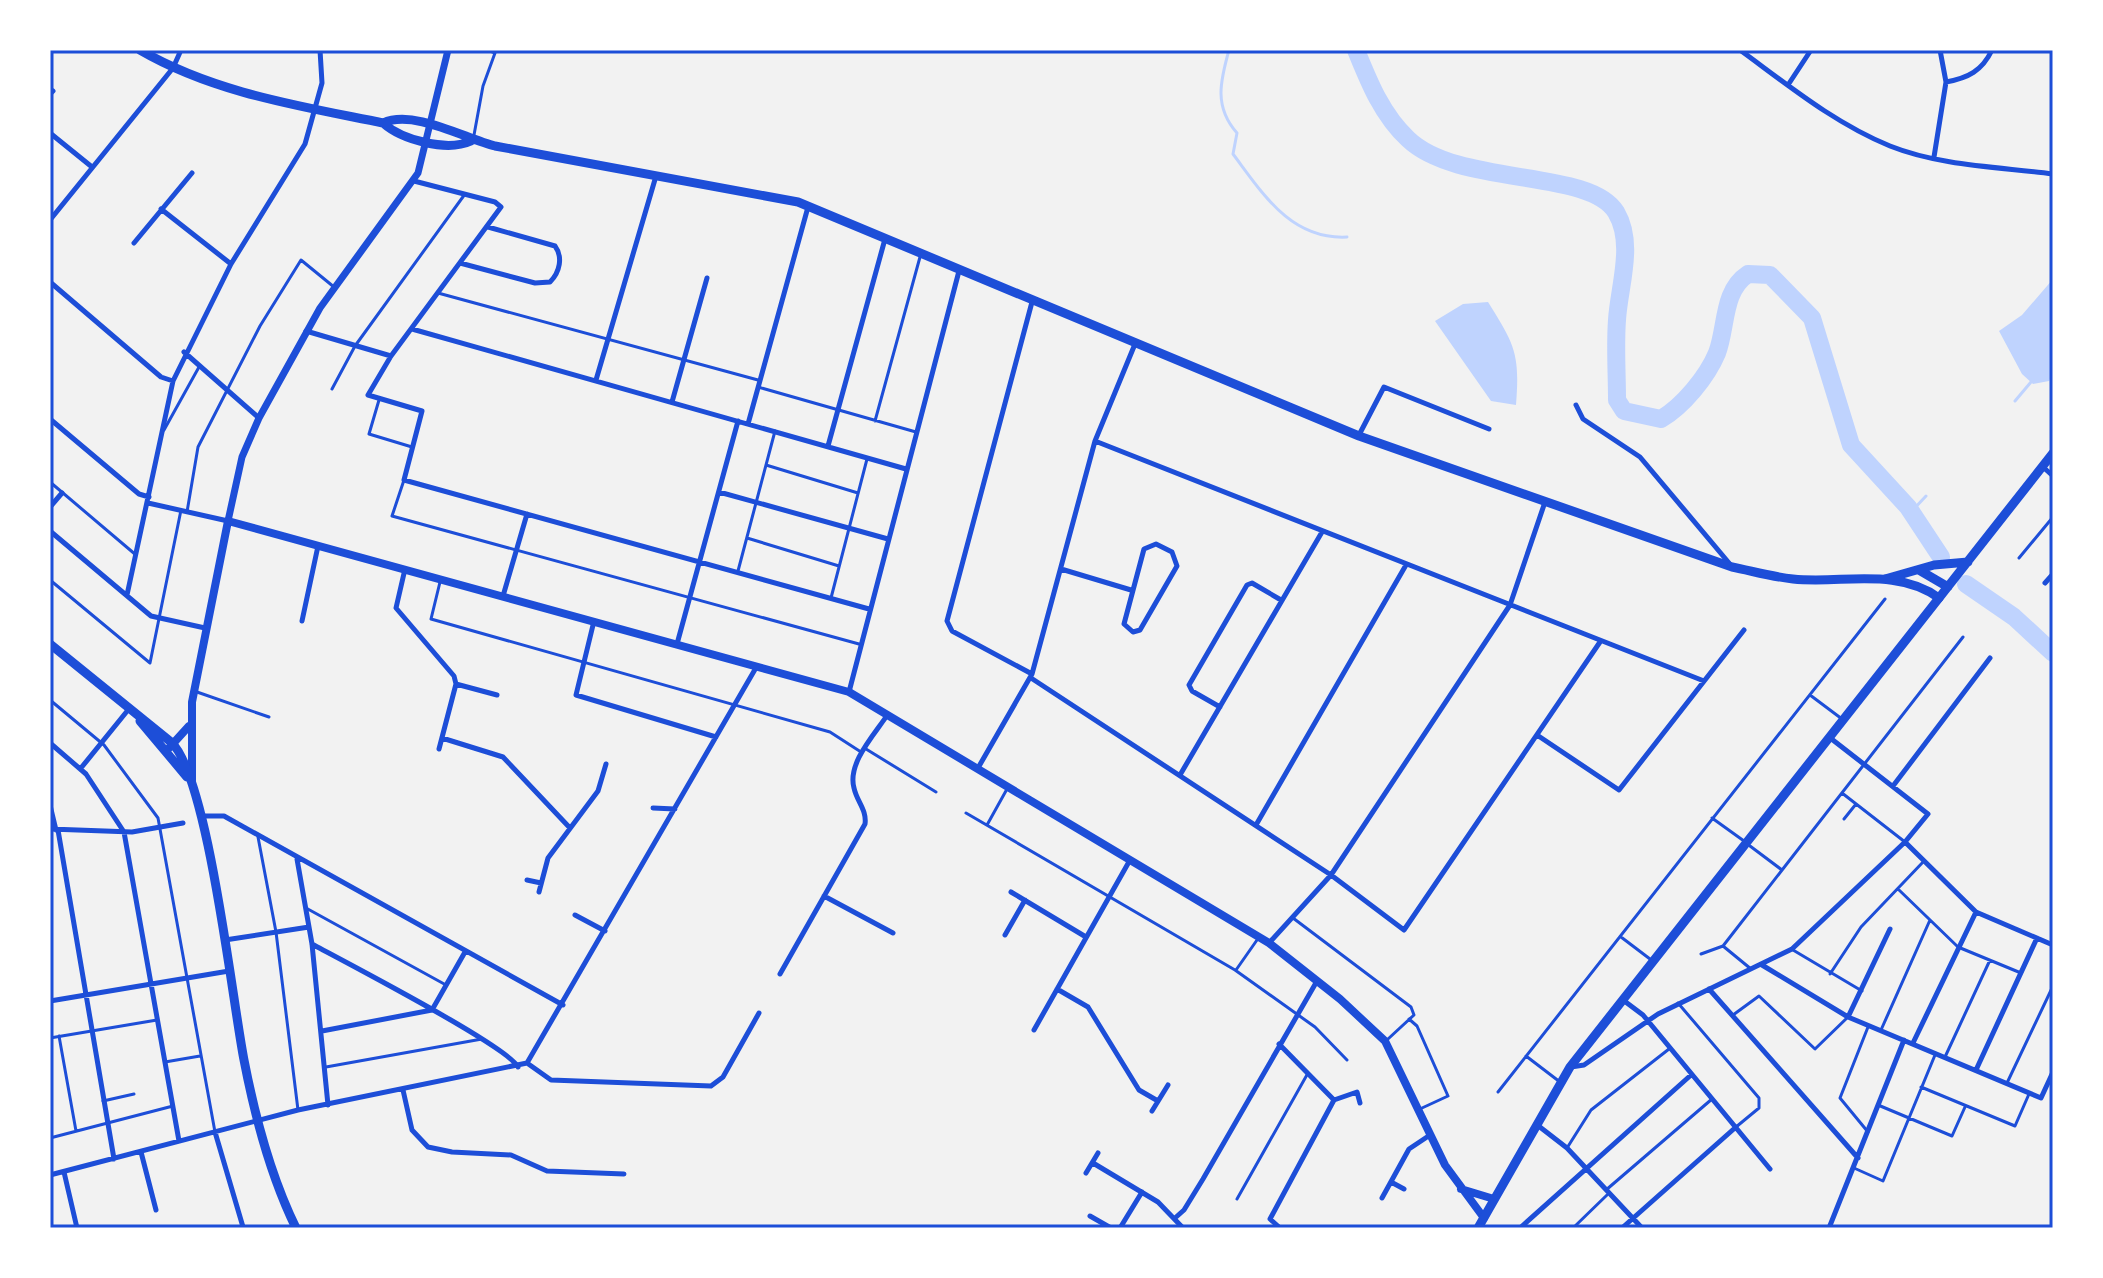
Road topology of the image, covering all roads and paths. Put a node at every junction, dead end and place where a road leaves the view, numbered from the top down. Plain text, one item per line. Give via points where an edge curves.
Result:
1 (140, 50) edge
2 (181, 50) edge
3 (320, 50) edge
4 (448, 50) edge
5 (488, 50) edge
6 (1740, 50) edge
7 (1811, 50) edge
8 (1940, 50) edge
9 (1992, 50) edge
10 (173, 68) junction
11 (1946, 82) junction
12 (1788, 85) junction
13 (317, 110) junction
14 (383, 123) junction
15 (431, 125) junction
16 (50, 133) edge
17 (427, 141) junction
18 (472, 141) junction
19 (1934, 157) junction
20 (92, 167) junction
21 (192, 173) dead end
22 (2053, 174) edge
23 (656, 175) junction
24 (414, 181) junction
25 (465, 194) junction
26 (808, 206) junction
27 (161, 209) junction
28 (50, 220) edge
29 (488, 227) junction
30 (885, 238) junction
31 (134, 243) dead end
32 (921, 253) junction
33 (460, 263) junction
34 (231, 264) junction
35 (960, 270) junction
36 (707, 278) dead end
37 (50, 282) edge
38 (334, 287) junction
39 (438, 293) junction
40 (1032, 302) junction
41 (412, 329) junction
42 (306, 331) junction
43 (608, 339) junction
44 (1135, 343) junction
45 (355, 346) junction
46 (184, 352) junction
47 (391, 356) junction
48 (684, 360) junction
49 (200, 366) junction
50 (596, 380) junction
51 (173, 381) junction
52 (759, 384) junction
53 (332, 389) dead end
54 (228, 390) junction
55 (379, 400) junction
56 (672, 402) junction
57 (1576, 405) dead end
58 (837, 410) junction
59 (259, 418) junction
60 (50, 419) edge
61 (738, 421) junction
62 (875, 421) junction
63 (748, 424) junction
64 (1489, 429) dead end
65 (775, 431) junction
66 (916, 432) junction
67 (162, 433) junction
68 (1359, 436) junction
69 (1095, 441) junction
70 (828, 446) junction
71 (413, 447) junction
72 (2053, 453) edge
73 (867, 458) junction
74 (766, 465) junction
75 (2043, 467) junction
76 (906, 469) junction
77 (2053, 476) edge
78 (404, 480) junction
79 (50, 482) edge
80 (719, 492) junction
81 (62, 493) junction
82 (858, 493) junction
83 (148, 500) junction
84 (756, 502) junction
85 (1545, 502) junction
86 (50, 507) edge
87 (184, 511) junction
88 (527, 514) junction
89 (2053, 517) edge
90 (228, 521) junction
91 (849, 528) junction
92 (50, 531) edge
93 (1322, 532) junction
94 (747, 538) junction
95 (888, 539) junction
96 (318, 546) junction
97 (516, 551) junction
98 (136, 555) junction
99 (2019, 558) dead end
100 (700, 560) junction
101 (1968, 562) junction
102 (1406, 565) junction
103 (839, 566) junction
104 (1732, 567) junction
105 (405, 568) junction
106 (1061, 569) junction
107 (1919, 570) junction
108 (738, 571) junction
109 (2053, 574) edge
110 (441, 579) junction
111 (1885, 579) junction
112 (50, 580) edge
113 (2045, 583) dead end
114 (1948, 587) junction
115 (1131, 590) junction
116 (127, 595) junction
117 (503, 596) junction
118 (831, 598) junction
119 (1939, 598) junction
120 (689, 599) junction
121 (1885, 599) dead end
122 (1281, 600) junction
123 (307, 601) junction
124 (315, 603) dead end
125 (1510, 605) junction
126 (869, 609) junction
127 (160, 618) junction
128 (302, 621) dead end
129 (594, 621) junction
130 (205, 628) junction
131 (1744, 630) dead end
132 (1963, 637) dead end
133 (1600, 642) junction
134 (50, 644) edge
135 (677, 644) junction
136 (859, 644) junction
137 (1990, 658) dead end
138 (583, 662) junction
139 (757, 666) junction
140 (1032, 676) junction
141 (1704, 681) junction
142 (456, 684) junction
143 (194, 691) junction
144 (849, 692) junction
145 (1809, 694) junction
146 (497, 695) dead end
147 (50, 700) edge
148 (735, 704) junction
149 (1220, 707) junction
150 (128, 710) junction
151 (888, 714) junction
152 (269, 717) dead end
153 (1842, 719) junction
154 (190, 725) junction
155 (1537, 735) junction
156 (1828, 736) junction
157 (716, 737) junction
158 (442, 738) junction
159 (50, 743) edge
160 (101, 743) junction
161 (169, 748) junction
162 (439, 749) dead end
163 (864, 751) junction
164 (606, 764) dead end
165 (1864, 764) junction
166 (81, 768) junction
167 (978, 768) junction
168 (1180, 775) junction
169 (594, 777) dead end
170 (602, 779) junction
171 (192, 784) junction
172 (1893, 786) junction
173 (1008, 787) junction
174 (936, 792) dead end
175 (1841, 793) junction
176 (1856, 804) junction
177 (50, 805) edge
178 (653, 808) dead end
179 (675, 809) junction
180 (966, 813) dead end
181 (201, 816) junction
182 (1712, 818) junction
183 (1844, 819) dead end
184 (183, 823) dead end
185 (987, 825) junction
186 (1256, 825) junction
187 (159, 827) junction
188 (570, 828) junction
189 (55, 830) edge
190 (124, 832) junction
191 (258, 837) junction
192 (1746, 842) junction
193 (1905, 842) junction
194 (297, 858) junction
195 (1130, 860) junction
196 (1924, 861) junction
197 (829, 868) dead end
198 (1782, 870) junction
199 (837, 873) junction
200 (1331, 875) junction
201 (527, 880) dead end
202 (541, 883) junction
203 (1898, 889) junction
204 (539, 892) dead end
205 (1011, 892) dead end
206 (824, 896) junction
207 (1110, 896) junction
208 (1025, 900) junction
209 (306, 908) junction
210 (1976, 912) junction
211 (575, 915) dead end
212 (1293, 918) junction
213 (1930, 920) junction
214 (309, 927) junction
215 (1890, 929) dead end
216 (605, 931) junction
217 (276, 932) junction
218 (893, 933) dead end
219 (1005, 935) dead end
220 (1620, 936) junction
221 (1086, 937) junction
222 (1259, 937) junction
223 (2037, 938) junction
224 (224, 940) junction
225 (1269, 943) junction
226 (312, 944) junction
227 (2053, 945) edge
228 (1723, 946) junction
229 (1958, 947) junction
230 (1792, 949) junction
231 (465, 952) junction
232 (1701, 954) dead end
233 (1990, 960) junction
234 (1653, 961) junction
235 (1762, 965) junction
236 (1235, 970) junction
237 (1752, 970) junction
238 (229, 971) junction
239 (2021, 973) junction
240 (780, 974) dead end
241 (1830, 974) junction
242 (187, 978) junction
243 (1317, 981) junction
244 (151, 984) junction
245 (446, 985) junction
246 (2053, 986) edge
247 (1057, 989) junction
248 (1709, 989) junction
249 (1862, 991) junction
250 (85, 995) junction
251 (1623, 1000) junction
252 (50, 1001) edge
253 (1678, 1003) junction
254 (563, 1005) junction
255 (432, 1010) junction
256 (759, 1013) dead end
257 (1297, 1013) junction
258 (1733, 1015) junction
259 (1848, 1017) junction
260 (1409, 1019) junction
261 (158, 1020) junction
262 (1645, 1021) junction
263 (1869, 1025) junction
264 (1034, 1030) dead end
265 (1881, 1030) junction
266 (91, 1031) junction
267 (322, 1031) junction
268 (59, 1036) junction
269 (50, 1038) edge
270 (482, 1039) junction
271 (1904, 1040) junction
272 (1385, 1041) junction
273 (1913, 1043) junction
274 (1279, 1044) junction
275 (1669, 1049) junction
276 (1935, 1053) junction
277 (200, 1056) junction
278 (1526, 1056) junction
279 (1945, 1057) junction
280 (1347, 1060) dead end
281 (165, 1062) junction
282 (527, 1063) junction
283 (326, 1067) junction
284 (518, 1067) junction
285 (1570, 1067) junction
286 (1976, 1070) junction
287 (2053, 1072) edge
288 (1308, 1073) junction
289 (1691, 1075) junction
290 (1560, 1082) junction
291 (2007, 1083) junction
292 (1168, 1085) dead end
293 (1921, 1087) junction
294 (403, 1090) junction
295 (1498, 1092) dead end
296 (2030, 1093) junction
297 (134, 1094) dead end
298 (1712, 1099) junction
299 (1334, 1100) junction
300 (103, 1101) junction
301 (1158, 1101) junction
302 (1360, 1103) dead end
303 (328, 1105) junction
304 (1878, 1105) junction
305 (173, 1106) junction
306 (1966, 1106) junction
307 (298, 1110) junction
308 (1418, 1110) junction
309 (1152, 1111) dead end
310 (1909, 1118) junction
311 (257, 1120) junction
312 (107, 1123) junction
313 (1535, 1123) junction
314 (1736, 1127) junction
315 (76, 1131) junction
316 (215, 1132) junction
317 (1868, 1132) junction
318 (1430, 1135) junction
319 (50, 1138) edge
320 (179, 1141) junction
321 (1567, 1148) junction
322 (141, 1152) junction
323 (1098, 1153) dead end
324 (1858, 1158) junction
325 (114, 1159) junction
326 (608, 1163) dead end
327 (1093, 1163) junction
328 (1585, 1167) junction
329 (1854, 1168) junction
330 (1770, 1169) dead end
331 (64, 1172) junction
332 (51, 1173) edge
333 (1086, 1173) dead end
334 (608, 1174) junction
335 (624, 1174) dead end
336 (1391, 1182) junction
337 (1404, 1189) dead end
338 (1460, 1189) junction
339 (1142, 1192) junction
340 (1608, 1192) junction
341 (1382, 1198) dead end
342 (1237, 1199) dead end
343 (1494, 1199) junction
344 (153, 1201) junction
345 (144, 1203) dead end
346 (156, 1210) dead end
347 (1090, 1216) dead end
348 (75, 1217) junction
349 (240, 1218) junction
350 (1175, 1218) junction
351 (1484, 1218) junction
352 (1633, 1218) junction
353 (65, 1219) dead end
354 (233, 1220) dead end
355 (243, 1227) edge
356 (77, 1228) edge
357 (296, 1228) edge
358 (1111, 1228) edge
359 (1120, 1228) edge
360 (1183, 1228) edge
361 (1280, 1228) edge
362 (1478, 1228) edge
363 (1520, 1228) edge
364 (1573, 1228) edge
365 (1622, 1228) edge
366 (1642, 1228) edge
367 (1829, 1228) edge

1 - 10 main road
2 - 10 street
3 - 13 street
4 - 15 street
5 - 18 lane via 495,53
6 - 12 street
7 - 12 street
8 - 11 street
9 - 11 street via 1977,71
10 - 13 main road via 233,90
10 - 20 street
11 - 19 street
12 - 19 street via 1843,124 1892,147
13 - 14 main road
13 - 34 street via 297,158
14 - 15 main road via 392,119
14 - 17 main road via 396,134
15 - 17 street
15 - 18 main road via 463,132
16 - 20 street
17 - 18 main road via 460,146
17 - 24 street
18 - 23 main road
19 - 22 street
20 - 28 street
21 - 27 street
23 - 26 main road
23 - 43 street
24 - 25 street
24 - 38 street
25 - 29 street via 501,207
25 - 45 lane
26 - 30 main road
26 - 52 street
27 - 31 street
27 - 34 street
29 - 33 street
29 - 33 street via 555,246 560,257 555,277 535,283
30 - 32 main road
30 - 58 street
32 - 35 main road
32 - 62 lane
33 - 39 street
34 - 46 street
35 - 40 main road
35 - 66 street
36 - 48 street
37 - 51 street via 161,377
38 - 42 street
38 - 54 lane via 301,260
39 - 41 street
39 - 43 lane
40 - 44 main road
40 - 140 street via 947,621 952,631
41 - 47 street
41 - 50 street
42 - 45 street
42 - 59 street
43 - 48 lane
43 - 50 street
44 - 68 main road
44 - 69 street
45 - 47 street
45 - 53 lane
46 - 49 street
46 - 51 street
47 - 55 street via 368,395
48 - 52 lane
48 - 56 street
49 - 54 street
49 - 67 lane
50 - 56 street
51 - 67 street
52 - 58 lane
52 - 63 street
54 - 59 street
54 - 87 lane via 198,447
55 - 71 lane via 369,434
55 - 71 street via 422,411
56 - 61 street
57 - 104 street via 1583,419 1640,457
58 - 62 lane
58 - 70 street
59 - 90 street via 242,457
60 - 83 street
61 - 63 street
61 - 80 street
62 - 66 lane
63 - 65 street
64 - 68 street via 1384,387
65 - 70 street
65 - 74 lane
66 - 76 street
67 - 83 street
68 - 85 main road
69 - 93 street
69 - 106 street
70 - 73 street
71 - 78 street
72 - 75 main road
73 - 76 street
73 - 82 lane
74 - 82 lane
74 - 84 lane
75 - 77 street
75 - 101 main road
76 - 95 street
78 - 88 street
78 - 97 lane via 392,516
79 - 81 lane
80 - 84 street
80 - 100 street
81 - 86 street
81 - 98 lane
82 - 91 lane
83 - 87 street
83 - 98 street
84 - 91 street
84 - 94 lane
85 - 104 main road
85 - 125 street
87 - 90 street
87 - 127 lane
88 - 97 street
88 - 100 street
89 - 99 lane
90 - 96 main road
90 - 130 main road
91 - 95 street
91 - 103 lane
92 - 116 street
93 - 102 street
93 - 122 street
94 - 103 lane
94 - 108 lane
95 - 126 street
96 - 105 main road
96 - 123 street
97 - 117 street
97 - 120 lane
98 - 116 street
100 - 108 street
100 - 120 street
101 - 107 main road
101 - 114 main road
102 - 125 street
102 - 186 street
103 - 118 lane
104 - 111 main road via 1793,579
105 - 110 main road
105 - 142 street via 396,608 450,667
106 - 115 street
106 - 140 street
107 - 111 main road
107 - 114 main road
108 - 118 street
109 - 113 street
110 - 117 main road
110 - 138 lane via 431,619
111 - 119 main road via 1921,585
112 - 127 lane via 146,663
114 - 119 main road
115 - 115 street via 1144,549 1156,544 1172,552 1177,566 1140,630 1133,632 1124,624
116 - 127 street
117 - 129 main road
118 - 126 street
119 - 153 main road
120 - 135 street
120 - 136 lane
121 - 145 lane
122 - 149 street
122 - 149 street via 1247,585 1189,685
123 - 124 street
123 - 128 street
125 - 133 street
125 - 200 street
126 - 136 street
127 - 130 street
129 - 135 main road
129 - 138 street
130 - 143 main road
131 - 141 street
132 - 165 lane
133 - 141 street
133 - 155 street
134 - 150 main road
135 - 139 main road
136 - 144 street
137 - 172 street
138 - 148 lane
138 - 157 street via 579,697
139 - 144 main road
139 - 148 street
140 - 167 street
140 - 168 street
141 - 155 street via 1619,790
142 - 146 street
142 - 158 street
143 - 152 lane
143 - 154 main road
144 - 151 main road
145 - 153 lane
145 - 182 lane
147 - 160 lane
148 - 157 street
148 - 163 lane via 830,732
149 - 168 street
150 - 160 street
150 - 161 main road
151 - 163 street
151 - 167 main road
153 - 156 main road
154 - 161 main road
154 - 171 main road
155 - 200 street via 1404,930
156 - 165 street
156 - 192 main road
157 - 179 street
158 - 162 street
158 - 188 street via 503,757
159 - 166 street
160 - 166 street
160 - 187 lane via 158,818
161 - 171 main road via 185,760
163 - 174 lane
163 - 199 street via 852,780 865,824
164 - 170 street
165 - 172 street
165 - 175 lane
166 - 190 street
167 - 173 main road
168 - 186 street
169 - 170 street
170 - 188 street
171 - 181 main road
172 - 193 street via 1928,814
173 - 185 lane
173 - 195 main road
175 - 176 lane
175 - 198 lane
176 - 183 lane
176 - 193 lane
177 - 189 street
178 - 179 street
179 - 216 street
180 - 185 lane
181 - 191 street via 222,815
181 - 224 main road
182 - 192 lane
182 - 220 lane
184 - 187 street
185 - 207 lane
186 - 200 street
187 - 190 street
187 - 242 lane
188 - 202 street via 548,858
189 - 190 street
189 - 250 street
190 - 244 street
191 - 194 street
191 - 217 lane
192 - 198 lane
192 - 234 main road
193 - 196 street
193 - 230 street
194 - 209 street
194 - 231 street
195 - 207 street
195 - 222 main road
196 - 203 lane
196 - 210 street
197 - 199 street
198 - 228 lane
199 - 206 street
200 - 212 street
201 - 202 street
202 - 204 street
203 - 213 lane
203 - 241 lane via 1861,927
205 - 208 street
206 - 218 street
206 - 240 street
207 - 221 street
207 - 236 lane
208 - 219 street
208 - 221 street
209 - 214 street
209 - 245 lane
210 - 223 street
210 - 229 street
211 - 216 street
212 - 225 street
212 - 260 lane via 1411,1007 1414,1015
213 - 229 lane
213 - 265 lane
214 - 217 street
214 - 226 street
215 - 249 street
216 - 254 street
217 - 224 street
217 - 307 lane
220 - 234 lane
220 - 278 lane
221 - 247 street
222 - 225 main road
222 - 236 lane
223 - 227 street
223 - 239 street
224 - 238 main road
225 - 243 main road
226 - 255 street
226 - 267 street
228 - 232 lane
228 - 237 lane
229 - 233 lane
229 - 273 street
230 - 235 street
230 - 241 lane
231 - 245 street
231 - 254 street
233 - 239 lane
233 - 279 lane
234 - 251 main road
235 - 237 street
235 - 259 street
236 - 257 lane
237 - 248 street
238 - 242 street
238 - 311 main road
239 - 286 street
241 - 249 lane
242 - 244 street
242 - 277 lane
243 - 257 street
243 - 272 main road
244 - 250 street
244 - 261 street
245 - 255 street
246 - 291 lane
247 - 264 street
247 - 301 street via 1088,1007 1139,1090
248 - 253 street
248 - 258 street
249 - 259 street
250 - 252 street
250 - 266 street
251 - 262 street
251 - 285 main road
253 - 262 street
253 - 314 lane via 1759,1098 1759,1108
254 - 282 street
255 - 267 street
255 - 270 street
256 - 282 street via 723,1077 711,1086 558,1081
257 - 274 street
257 - 280 lane
258 - 259 lane via 1759,996 1815,1049
258 - 324 street
259 - 263 street
260 - 272 lane
260 - 308 lane via 1448,1096
261 - 266 lane
261 - 281 street
262 - 275 street
262 - 285 street via 1584,1065
263 - 265 street
263 - 317 lane via 1840,1098
265 - 271 street
266 - 268 lane
266 - 300 street
267 - 283 street
268 - 269 lane
268 - 315 lane
270 - 283 lane
270 - 284 street via 512,1057
271 - 273 street
271 - 304 street
272 - 308 main road
273 - 276 street
274 - 288 street
274 - 350 street via 1191,1200
275 - 289 street
275 - 321 lane via 1591,1110
276 - 279 street
276 - 293 lane
277 - 281 lane
277 - 316 lane
278 - 290 lane
278 - 295 lane
279 - 286 street
281 - 305 street
282 - 284 street
283 - 303 street
284 - 294 street
285 - 290 main road
286 - 291 street
287 - 296 street via 2041,1098
288 - 299 street
288 - 342 lane
289 - 298 street
289 - 328 street
290 - 313 main road
291 - 296 street
292 - 301 street
293 - 306 lane
293 - 310 lane
294 - 303 street
294 - 334 street via 412,1130 428,1147 511,1155 547,1171
296 - 306 lane via 2015,1126
297 - 300 lane
298 - 314 street
298 - 340 lane
299 - 302 street via 1357,1092
299 - 361 street via 1270,1219
300 - 312 street
301 - 309 street
303 - 307 street
304 - 310 lane
304 - 317 street
305 - 312 lane
305 - 320 street
306 - 310 lane via 1952,1136
307 - 311 street
308 - 318 main road
310 - 329 lane via 1883,1181
311 - 316 street
311 - 357 main road
312 - 315 lane
312 - 325 street
313 - 321 street
313 - 343 main road
314 - 330 street
314 - 352 street
315 - 319 lane
316 - 320 street
316 - 349 street
317 - 324 street
318 - 336 street via 1409,1149
318 - 338 main road
320 - 322 street
321 - 328 street
322 - 325 street
322 - 344 street
323 - 327 street
324 - 329 street
325 - 331 street
326 - 334 street
327 - 333 street
327 - 339 street
328 - 340 street
328 - 363 street
329 - 367 street
331 - 332 street
331 - 348 street
334 - 335 street
336 - 337 street
336 - 341 street
338 - 343 main road
338 - 351 main road
339 - 350 street
339 - 359 street
340 - 352 street
340 - 364 lane
343 - 351 main road
344 - 345 street
344 - 346 street
347 - 358 street
348 - 353 street
348 - 356 street
349 - 354 street
349 - 355 street
350 - 360 street
351 - 362 main road
352 - 365 street
352 - 366 street

